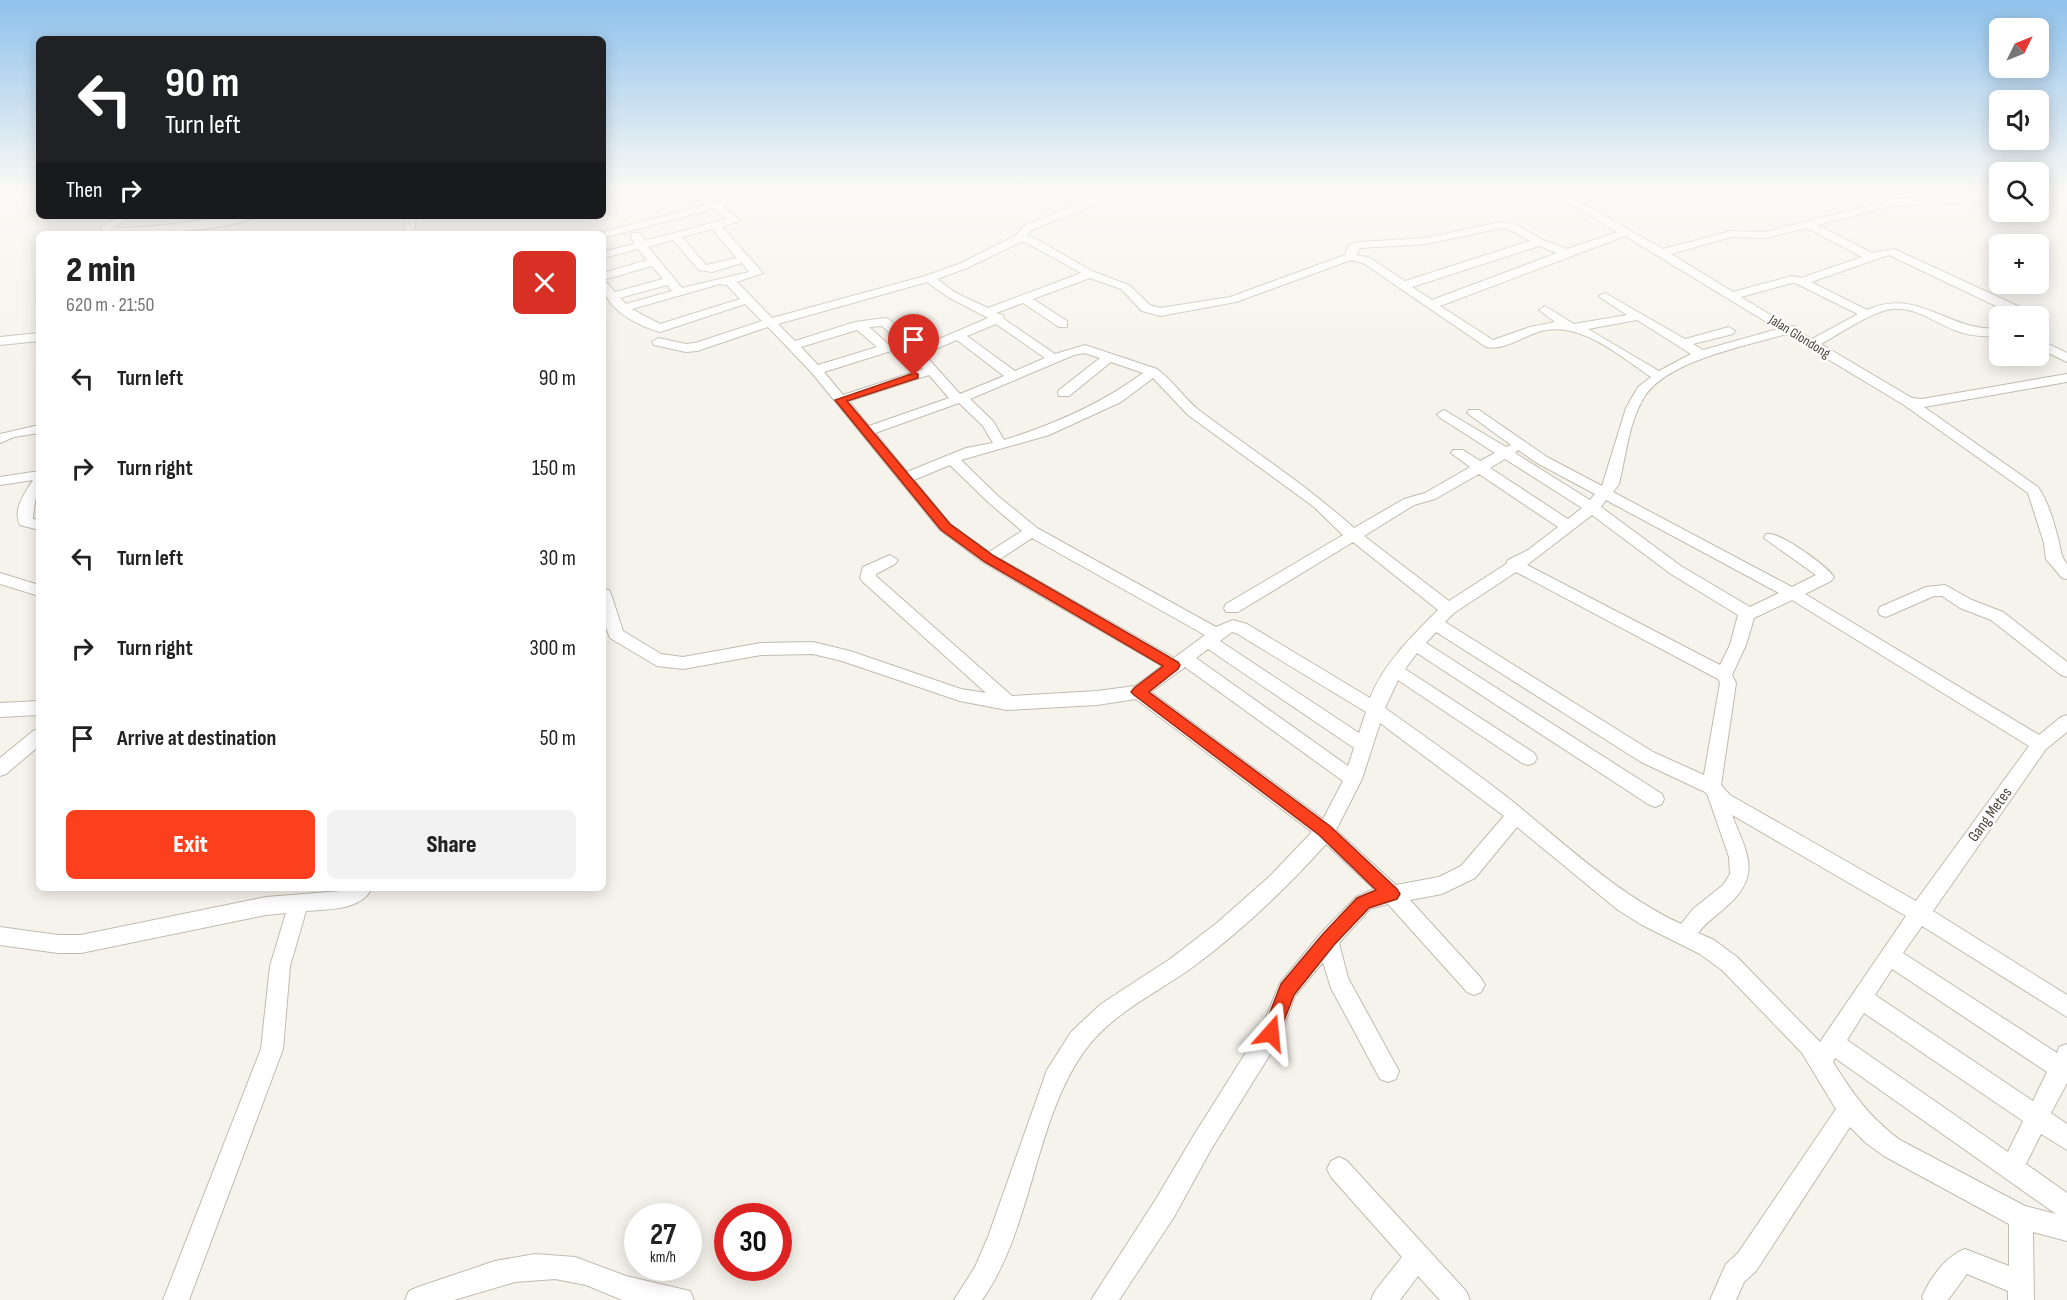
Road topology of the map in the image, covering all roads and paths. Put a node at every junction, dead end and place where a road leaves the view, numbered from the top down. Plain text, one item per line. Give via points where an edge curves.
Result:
1 (646, 251) edge
2 (687, 251) edge
3 (736, 251) edge
4 (995, 251) edge
5 (1049, 251) edge
6 (1351, 251) edge
7 (1512, 251) edge
8 (1561, 251) edge
9 (1574, 251) edge
10 (1658, 251) edge
11 (1670, 251) edge
12 (1859, 251) edge
13 (1567, 253) junction
14 (1662, 253) junction
15 (1350, 257) junction
16 (1871, 257) junction
17 (744, 260) junction
18 (655, 261) junction
19 (1090, 274) junction
20 (606, 276) edge
21 (929, 278) junction
22 (670, 281) junction
23 (728, 281) junction
24 (1801, 282) junction
25 (1402, 286) junction
26 (606, 290) edge
27 (679, 292) junction
28 (1605, 296) dead end
29 (1732, 296) junction
30 (611, 297) junction
31 (1023, 298) junction
32 (747, 300) junction
33 (1431, 305) junction
34 (2010, 306) edge
35 (624, 308) junction
36 (1545, 310) dead end
37 (987, 312) junction
38 (1868, 315) junction
39 (1637, 316) junction
40 (999, 318) junction
41 (769, 322) junction
42 (1063, 324) dead end
43 (859, 325) junction
44 (1574, 327) junction
45 (1791, 329) junction
46 (1729, 331) dead end
47 (1716, 334) junction
48 (1989, 334) edge
49 (960, 336) junction
50 (36, 337) edge
51 (0, 341) edge
52 (658, 342) dead end
53 (906, 342) junction
54 (1684, 343) junction
55 (1813, 344) junction
56 (1733, 345) junction
57 (792, 346) junction
58 (885, 348) junction
59 (2049, 349) edge
60 (916, 353) junction
61 (1702, 355) junction
62 (1109, 357) junction
63 (2067, 358) edge
64 (1054, 359) junction
65 (816, 370) junction
66 (932, 370) junction
67 (1153, 372) junction
68 (1014, 377) junction
69 (1660, 377) junction
70 (2067, 378) edge
71 (1064, 393) dead end
72 (959, 399) junction
73 (840, 400) junction
74 (1909, 402) junction
75 (1474, 413) dead end
76 (1444, 414) dead end
77 (36, 430) edge
78 (867, 431) junction
79 (0, 439) edge
80 (1521, 445) junction
81 (1001, 446) junction
82 (1458, 453) dead end
83 (1506, 453) junction
84 (952, 459) junction
85 (1481, 468) junction
86 (36, 475) edge
87 (906, 478) junction
88 (0, 481) edge
89 (36, 487) edge
90 (1606, 494) junction
91 (1592, 508) junction
92 (36, 524) edge
93 (1568, 526) junction
94 (1032, 531) junction
95 (1353, 535) junction
96 (1771, 538) dead end
97 (989, 559) junction
98 (890, 560) dead end
99 (1514, 564) junction
100 (2067, 574) edge
101 (0, 578) edge
102 (36, 590) edge
103 (1793, 594) junction
104 (1232, 608) dead end
105 (1448, 609) junction
106 (1886, 611) dead end
107 (606, 612) edge
108 (1747, 613) junction
109 (1434, 623) junction
110 (610, 635) edge
111 (1213, 638) junction
112 (1415, 644) junction
113 (1179, 662) junction
114 (1395, 670) junction
115 (2067, 671) edge
116 (1724, 675) junction
117 (1138, 692) junction
118 (1007, 703) junction
119 (36, 708) edge
120 (1374, 709) junction
121 (0, 710) edge
122 (2067, 722) edge
123 (36, 739) edge
124 (2040, 744) junction
125 (1365, 746) junction
126 (1528, 758) dead end
127 (0, 770) edge
128 (1353, 779) junction
129 (1714, 791) junction
130 (1655, 799) dead end
131 (1515, 816) junction
132 (1325, 831) junction
133 (357, 891) edge
134 (1392, 894) junction
135 (290, 906) junction
136 (1920, 914) junction
137 (0, 936) edge
138 (1686, 936) junction
139 (1328, 940) junction
140 (1889, 956) junction
141 (1473, 985) dead end
142 (1861, 998) junction
143 (2067, 1007) edge
144 (1827, 1052) junction
145 (2065, 1065) edge
146 (1388, 1071) dead end
147 (1849, 1109) junction
148 (2035, 1117) junction
149 (2067, 1138) edge
150 (1339, 1168) dead end
151 (2012, 1169) junction
152 (2067, 1207) edge
153 (2021, 1217) junction
154 (2067, 1229) edge
155 (1417, 1257) junction
156 (2021, 1291) edge
157 (1935, 1296) dead end
158 (176, 1300) edge
159 (418, 1300) edge
160 (681, 1300) edge
161 (967, 1300) edge
162 (1104, 1300) edge
163 (1384, 1300) edge
164 (1457, 1300) edge
165 (1723, 1300) edge

1 - 18 street
2 - 17 street via 699,266 707,269
3 - 17 street
4 - 21 street
5 - 19 street
6 - 15 street
7 - 25 street
8 - 13 street
9 - 13 street
10 - 14 street, Jalan Glondong
11 - 14 street
12 - 16 street
13 - 33 street
14 - 29 street, Jalan Glondong
15 - 19 street via 1232,300 1160,312 1146,308 1125,287
15 - 25 street via 1366,260
16 - 24 street
16 - 34 street via 1890,252
17 - 23 street via 757,273
18 - 20 street
18 - 22 street
19 - 31 street
21 - 37 street via 952,295
21 - 41 street
22 - 27 street
22 - 30 street
23 - 27 street
23 - 32 street
24 - 29 street via 1792,279
24 - 38 street
25 - 33 street
26 - 30 street
27 - 35 street
28 - 39 street
29 - 45 street, Jalan Glondong
30 - 35 street
31 - 37 street
31 - 42 street
32 - 35 street via 660,328
32 - 41 street
33 - 44 street via 1490,344 1543,327
36 - 44 street
37 - 40 street
38 - 48 street via 1886,306 1900,306 1978,335
38 - 55 street
39 - 44 street
39 - 54 street
40 - 49 street
40 - 64 street
41 - 52 street via 692,348
41 - 57 street
43 - 53 street via 885,322
43 - 57 street
43 - 58 street
44 - 69 street
45 - 55 street, Jalan Glondong
45 - 56 street
46 - 47 street
47 - 54 street
47 - 56 street
49 - 60 street
49 - 68 street
50 - 51 street
53 - 58 street
53 - 60 street
54 - 61 street
55 - 74 street, Jalan Glondong
56 - 61 street
57 - 65 street
58 - 65 street
59 - 63 street
60 - 66 street
61 - 69 street via 1678,364
62 - 64 street via 1085,349
62 - 67 street
62 - 71 street
64 - 68 street
65 - 73 street
66 - 72 street
66 - 73 street
67 - 81 street via 1116,399 1044,432
67 - 95 street via 1186,406 1319,504
68 - 72 street
69 - 90 street via 1642,391 1632,407
70 - 74 street
72 - 78 street
72 - 81 street via 997,434
73 - 78 street
74 - 100 street, Jalan Glondong via 2033,490 2054,559
75 - 80 street
76 - 83 street
77 - 79 street
78 - 87 street
80 - 83 street
80 - 90 street
81 - 84 street
82 - 85 street
83 - 85 street
83 - 91 street
84 - 87 street
84 - 94 street
85 - 93 street
85 - 95 street via 1430,496 1409,502
86 - 88 street
87 - 97 street via 945,527
89 - 92 street via 27,501 25,522
90 - 91 street
90 - 103 street
91 - 93 street
91 - 108 street via 1676,570
93 - 99 street
94 - 97 street
94 - 111 street
95 - 104 street
95 - 105 street
96 - 103 street via 1826,575
97 - 113 street
98 - 118 street via 868,571 867,578
99 - 105 street
99 - 116 street
101 - 102 street
103 - 108 street
103 - 124 street
105 - 109 street
106 - 115 street via 1932,591 1945,590 1966,604 1997,616
107 - 110 street
108 - 116 street
109 - 112 street
109 - 129 street via 1619,740
110 - 118 street via 657,660 683,663 761,649 813,648 960,695
111 - 113 street
111 - 120 street via 1229,627 1241,628
111 - 125 street
112 - 114 street
112 - 130 street
113 - 117 street
113 - 128 street
114 - 120 street
114 - 126 street
116 - 129 street via 1728,683
117 - 118 street
117 - 132 street
119 - 121 street
120 - 125 street
120 - 131 street
122 - 124 street, Gang Metes
123 - 127 street
124 - 136 street, Gang Metes
125 - 128 street
128 - 132 street
129 - 136 street
129 - 138 street via 1742,866 1739,879 1719,901 1706,908
131 - 134 street via 1468,872 1442,885
131 - 138 street via 1625,904
132 - 134 street
132 - 161 street via 1291,870 1194,954 1115,1006 1082,1036 1055,1078 1000,1237 984,1276
133 - 135 street via 344,899
134 - 139 street via 1363,903
134 - 141 street
135 - 137 street via 266,906 81,944
135 - 158 street via 295,906 296,913 279,966 272,1049
136 - 140 street, Gang Metes
136 - 143 street
138 - 144 street via 1707,947 1752,984 1788,1021
139 - 146 street via 1338,981
139 - 162 street via 1287,990 1271,1033
140 - 142 street, Gang Metes
140 - 145 street
142 - 144 street, Gang Metes
142 - 148 street
144 - 147 street
144 - 151 street
145 - 148 street
147 - 153 street via 1874,1135 1909,1159
147 - 165 street via 1747,1262 1735,1273
148 - 149 street
148 - 151 street
150 - 155 street
151 - 152 street
153 - 154 street
153 - 156 street
155 - 163 street
155 - 164 street
156 - 157 street via 1965,1261
159 - 160 street via 498,1274 543,1266 575,1269 631,1290

